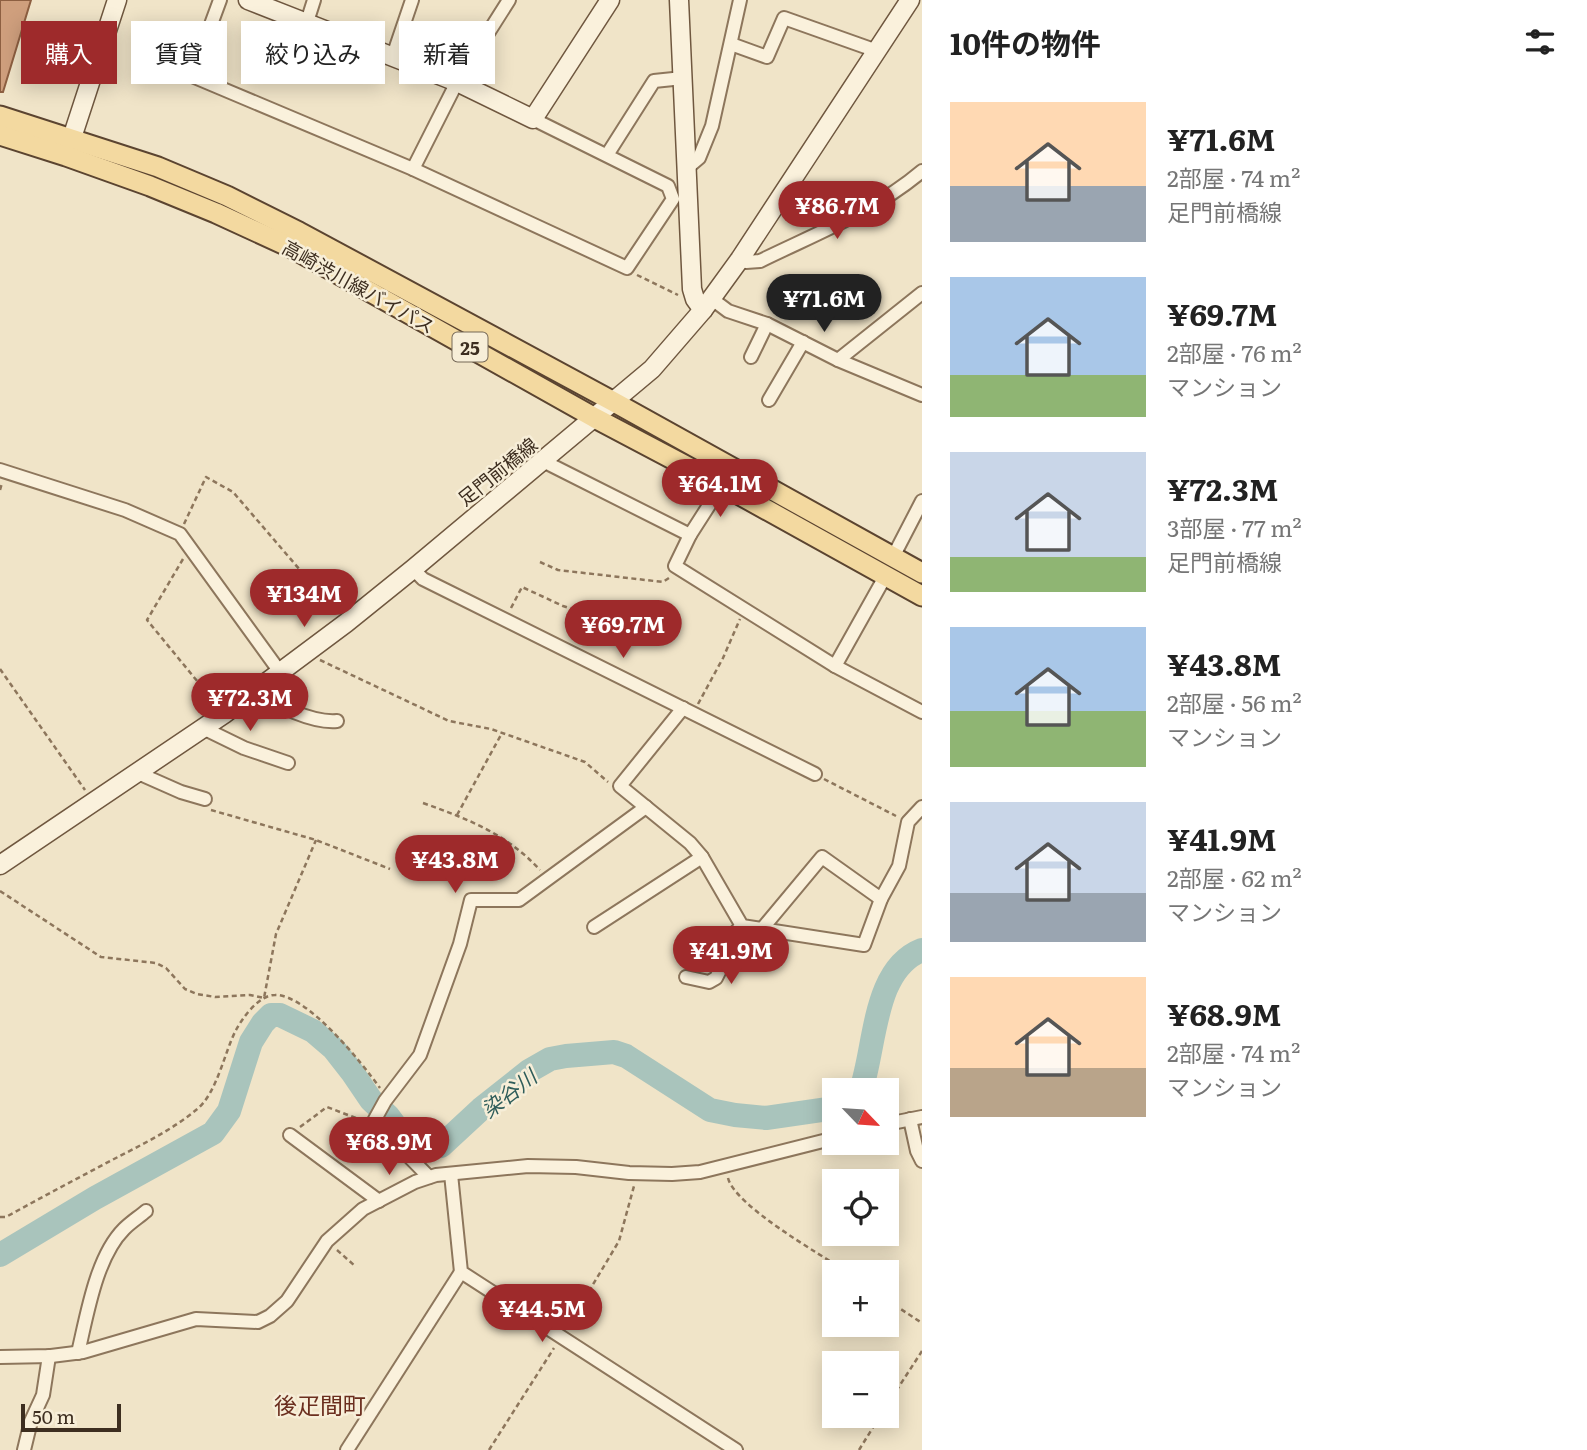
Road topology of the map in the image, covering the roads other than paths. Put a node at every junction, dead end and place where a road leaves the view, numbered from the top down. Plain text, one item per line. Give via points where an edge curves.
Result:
1 (117, 0) edge
2 (220, 0) edge
3 (248, 0) edge
4 (314, 0) edge
5 (412, 0) edge
6 (509, 0) edge
7 (610, 0) edge
8 (679, 0) edge
9 (740, 0) edge
10 (910, 0) edge
11 (304, 21) edge
12 (307, 21) edge
13 (495, 22) edge
14 (731, 44) junction
15 (877, 51) junction
16 (385, 53) edge
17 (393, 56) junction
18 (399, 58) edge
19 (682, 78) junction
20 (456, 84) edge
21 (461, 84) edge
22 (0, 116) edge
23 (533, 119) junction
24 (0, 135) edge
25 (69, 147) junction
26 (607, 155) junction
27 (413, 169) junction
28 (686, 169) junction
29 (922, 171) edge
30 (740, 259) junction
31 (922, 293) edge
32 (708, 304) junction
33 (767, 324) junction
34 (803, 342) junction
35 (751, 356) dead end
36 (838, 360) junction
37 (922, 395) edge
38 (769, 400) dead end
39 (614, 402) junction
40 (596, 418) junction
41 (543, 461) junction
42 (0, 470) edge
43 (722, 485) junction
44 (922, 501) edge
45 (690, 535) junction
46 (889, 566) junction
47 (414, 569) junction
48 (922, 573) edge
49 (922, 596) edge
50 (835, 666) junction
51 (280, 672) junction
52 (257, 689) junction
53 (688, 711) junction
54 (922, 712) edge
55 (337, 721) dead end
56 (203, 728) junction
57 (288, 763) dead end
58 (138, 773) junction
59 (815, 774) road end
60 (208, 804) road end
61 (646, 807) junction
62 (922, 807) edge
63 (702, 857) junction
64 (0, 865) edge
65 (881, 899) junction
66 (742, 926) junction
67 (594, 927) dead end
68 (762, 929) junction
69 (686, 977) dead end
70 (916, 1118) edge
71 (290, 1135) road end
72 (822, 1141) edge
73 (922, 1161) edge
74 (450, 1174) junction
75 (429, 1177) junction
76 (379, 1201) junction
77 (146, 1211) dead end
78 (461, 1272) junction
79 (78, 1353) junction
80 (50, 1356) junction
81 (0, 1357) edge
82 (24, 1450) edge
83 (347, 1450) edge
84 (736, 1450) edge

1 - 25 main road
2 - 27 street via 192,76
3 - 11 main road
4 - 12 street
5 - 17 street
6 - 13 street
7 - 23 main road
8 - 19 main road
9 - 14 street
10 - 15 main road, 足門前橋線
14 - 15 street via 767,57 784,18
14 - 28 street via 712,126 699,158
15 - 30 main road, 足門前橋線
16 - 17 main road
17 - 18 main road
19 - 26 street via 654,82
19 - 28 main road
20 - 27 street
21 - 23 main road
22 - 25 main road, 高崎渋川線バイパス / 25
23 - 26 street
24 - 25 main road, 高崎渋川線バイパス / 25
25 - 39 main road, 高崎渋川線バイパス / 25 via 158,167 228,196
25 - 40 main road, 高崎渋川線バイパス / 25 via 292,248
26 - 27 street via 668,186 673,199 627,268
28 - 32 main road via 692,289 695,299
29 - 30 street via 864,209 760,261
30 - 32 main road, 足門前橋線
31 - 36 street
32 - 33 street
32 - 39 main road, 足門前橋線 via 652,369
33 - 34 street
33 - 35 street
34 - 36 street
34 - 38 street
36 - 37 street
39 - 40 main road, 足門前橋線
39 - 46 main road, 高崎渋川線バイパス / 25
40 - 41 main road, 足門前橋線
40 - 43 main road, 高崎渋川線バイパス / 25
41 - 45 street
41 - 47 main road, 足門前橋線
42 - 51 street via 125,510 180,534
43 - 45 street
43 - 46 main road, 高崎渋川線バイパス / 25
44 - 46 street
45 - 50 street via 675,566
46 - 48 main road, 高崎渋川線バイパス / 25
46 - 49 main road, 高崎渋川線バイパス / 25
46 - 50 street
47 - 51 main road, 足門前橋線
47 - 53 street via 423,579
50 - 54 street
51 - 52 main road, 足門前橋線
52 - 55 street via 268,700 325,722
52 - 56 main road, 足門前橋線
53 - 59 street
53 - 61 street via 620,786
56 - 57 street
56 - 58 main road, 足門前橋線
58 - 60 street
58 - 64 main road, 足門前橋線
61 - 63 street
61 - 75 street via 519,900 471,900 421,1055 374,1121
62 - 65 street via 908,822 899,866
63 - 66 street
63 - 67 street
65 - 68 street via 864,945
65 - 68 street via 822,857
66 - 68 street
66 - 69 street via 728,939 716,978 709,982
70 - 73 street via 917,1151
71 - 76 street
72 - 74 street via 681,1174 528,1166
74 - 75 street
74 - 78 street
75 - 76 street
76 - 79 street via 327,1241 287,1301 264,1319 196,1318
77 - 79 street via 124,1229 104,1263
78 - 83 street
78 - 84 street
79 - 80 street
80 - 81 street
80 - 82 street via 43,1395

